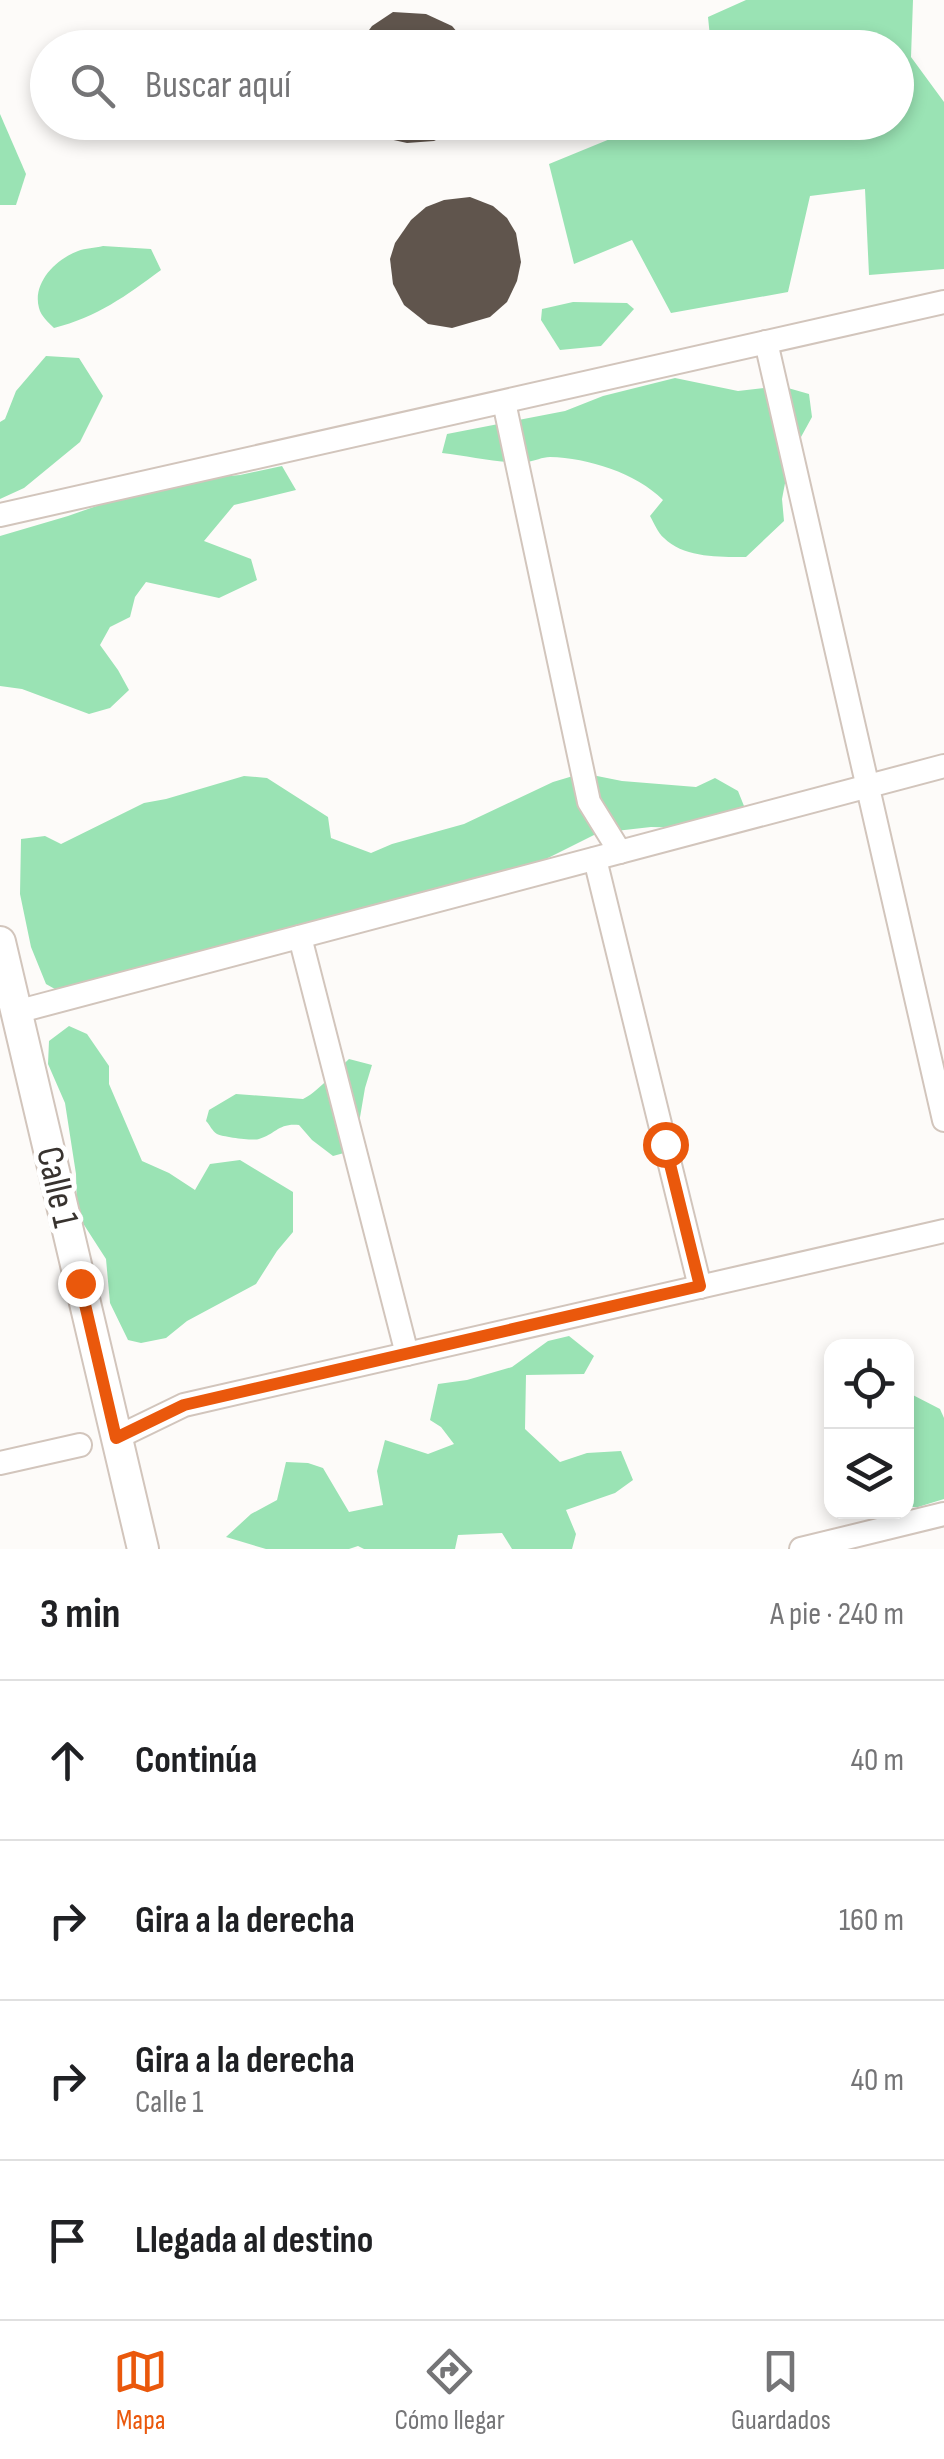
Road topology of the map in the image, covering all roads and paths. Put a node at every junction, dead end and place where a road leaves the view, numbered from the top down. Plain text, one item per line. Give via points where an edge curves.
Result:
1 (944, 302) edge
2 (766, 342) junction
3 (504, 402) junction
4 (0, 515) edge
5 (944, 766) edge
6 (868, 787) junction
7 (620, 852) junction
8 (595, 859) junction
9 (300, 937) junction
10 (0, 942) edge
11 (16, 1012) junction
12 (944, 1120) edge
13 (944, 1230) edge
14 (700, 1286) junction
15 (406, 1354) junction
16 (116, 1438) junction
17 (80, 1445) dead end
18 (0, 1463) edge
19 (944, 1514) edge
20 (142, 1549) edge
21 (801, 1549) edge

1 - 2 street
2 - 3 street
2 - 6 street
3 - 4 street
3 - 7 street via 589,802
5 - 6 street
6 - 7 street
6 - 12 street
7 - 8 street
8 - 9 street
8 - 14 street
9 - 11 street
9 - 15 street
10 - 11 street, Calle 1
11 - 16 street, Calle 1
13 - 14 street
14 - 15 street
15 - 16 street via 184,1405
16 - 20 street, Calle 1
17 - 18 street
19 - 21 street

